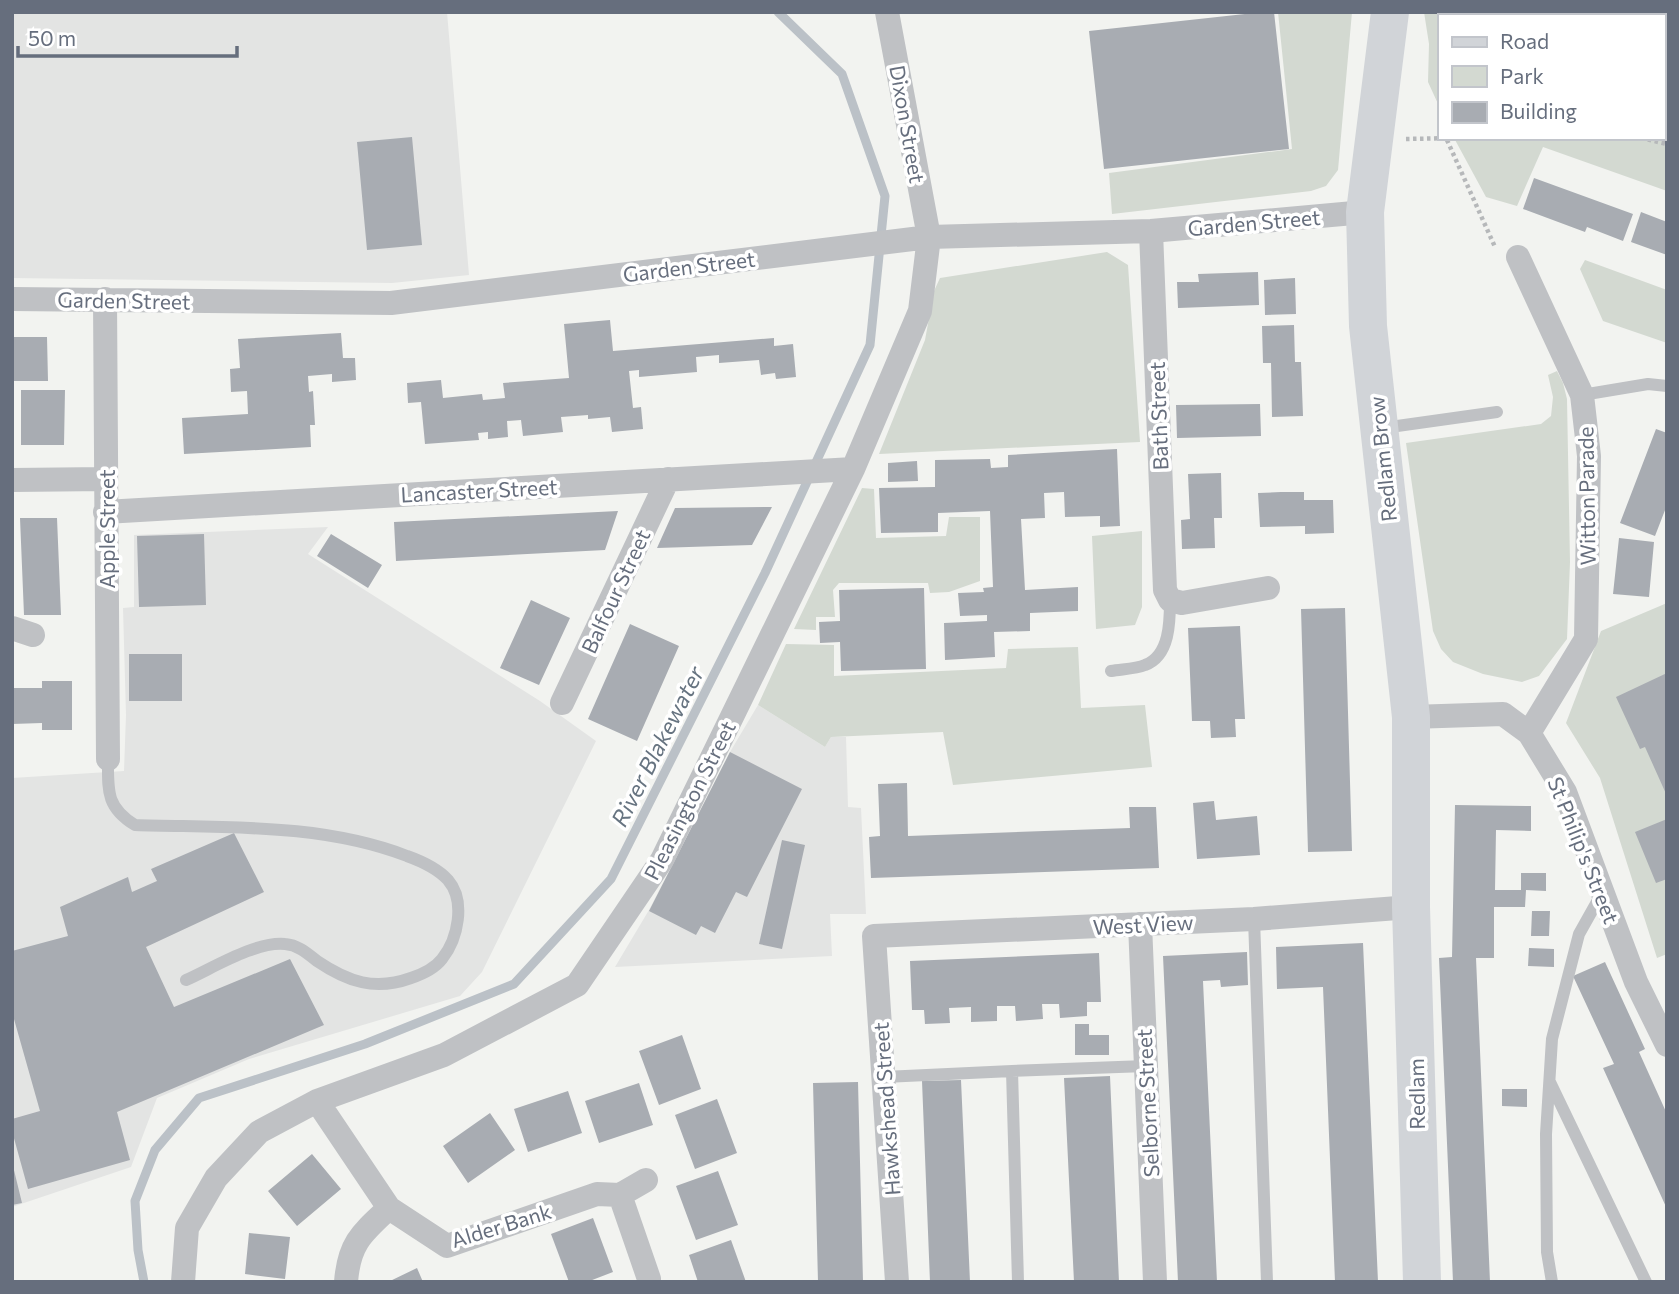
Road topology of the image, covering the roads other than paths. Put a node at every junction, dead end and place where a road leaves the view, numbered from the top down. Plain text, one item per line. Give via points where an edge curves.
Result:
1 (887, 12) edge
2 (1390, 12) edge
3 (1365, 212) junction
4 (1151, 231) junction
5 (929, 237) junction
6 (1518, 257) road end
7 (12, 299) edge
8 (104, 299) junction
9 (1667, 386) edge
10 (1582, 395) junction
11 (1497, 412) dead end
12 (1379, 429) junction
13 (853, 469) junction
14 (106, 479) junction
15 (668, 479) junction
16 (12, 480) edge
17 (105, 512) junction
18 (1268, 588) dead end
19 (1170, 600) junction
20 (1111, 671) dead end
21 (562, 703) dead end
22 (1410, 717) junction
23 (1529, 733) junction
24 (108, 759) joint
25 (1602, 892) junction
26 (1411, 906) junction
27 (1254, 919) junction
28 (1140, 925) junction
29 (874, 936) joint
30 (186, 980) dead end
31 (1667, 1045) edge
32 (1146, 1066) junction
33 (1012, 1072) junction
34 (884, 1077) junction
35 (1550, 1082) junction
36 (317, 1101) junction
37 (646, 1180) dead end
38 (620, 1195) junction
39 (389, 1208) junction
40 (649, 1279) dead end
41 (183, 1282) edge
42 (346, 1282) edge
43 (897, 1282) edge
44 (1018, 1282) edge
45 (1155, 1282) edge
46 (1267, 1282) edge
47 (1422, 1282) edge
48 (1552, 1282) edge
49 (1647, 1282) edge

1 - 5 street, Dixon Street
2 - 3 main road, Redlam Brow
3 - 4 street, Garden Street
3 - 12 main road, Redlam Brow via 1368,326
4 - 5 street, Garden Street
4 - 19 street, Bath Street via 1165,590
5 - 8 street, Garden Street via 391,303
5 - 13 street, Pleasington Street via 920,311
6 - 10 street, Witton Parade
7 - 8 street, Garden Street
8 - 14 street, Apple Street
9 - 10 lane via 1648,384
10 - 23 street, Witton Parade via 1588,456 1586,639
11 - 12 lane
12 - 22 main road, Redlam Brow
13 - 15 street, Lancaster Street
13 - 36 street, Pleasington Street via 662,860 577,985 443,1055
14 - 16 street
14 - 17 street, Apple Street
15 - 17 street, Lancaster Street
15 - 21 street, Balfour Street
17 - 24 street, Apple Street
18 - 19 street via 1182,603
19 - 20 lane via 1169,629 1156,658 1146,665
22 - 23 street, St Philip's Street via 1503,714
22 - 26 main road, Redlam Brow
23 - 25 street, St Philip's Street via 1565,792
24 - 30 lane via 110,800 120,816 135,825 295,830 357,840 410,856 438,871 457,897 450,948 440,961 410,979 387,985 357,983 302,949 278,944 261,946
25 - 31 street, St Philip's Street via 1636,982
25 - 35 lane via 1579,934 1552,1039
26 - 27 street, West View
26 - 47 main road, Redlam
27 - 28 street, West View
27 - 46 lane
28 - 29 street, West View
28 - 32 street, Selborne Street
29 - 34 street, Hawkshead Street
32 - 33 lane
32 - 45 street, Selborne Street
33 - 34 lane
33 - 44 lane
34 - 43 street, Hawkshead Street
35 - 48 lane via 1547,1252
35 - 49 lane
36 - 39 street, Alder Bank
36 - 41 street, Pleasington Street via 259,1132 216,1178 187,1228
37 - 38 street, Alder Bank
38 - 39 street, Alder Bank via 597,1194 447,1246
38 - 40 street
39 - 42 street via 361,1234 348,1259

